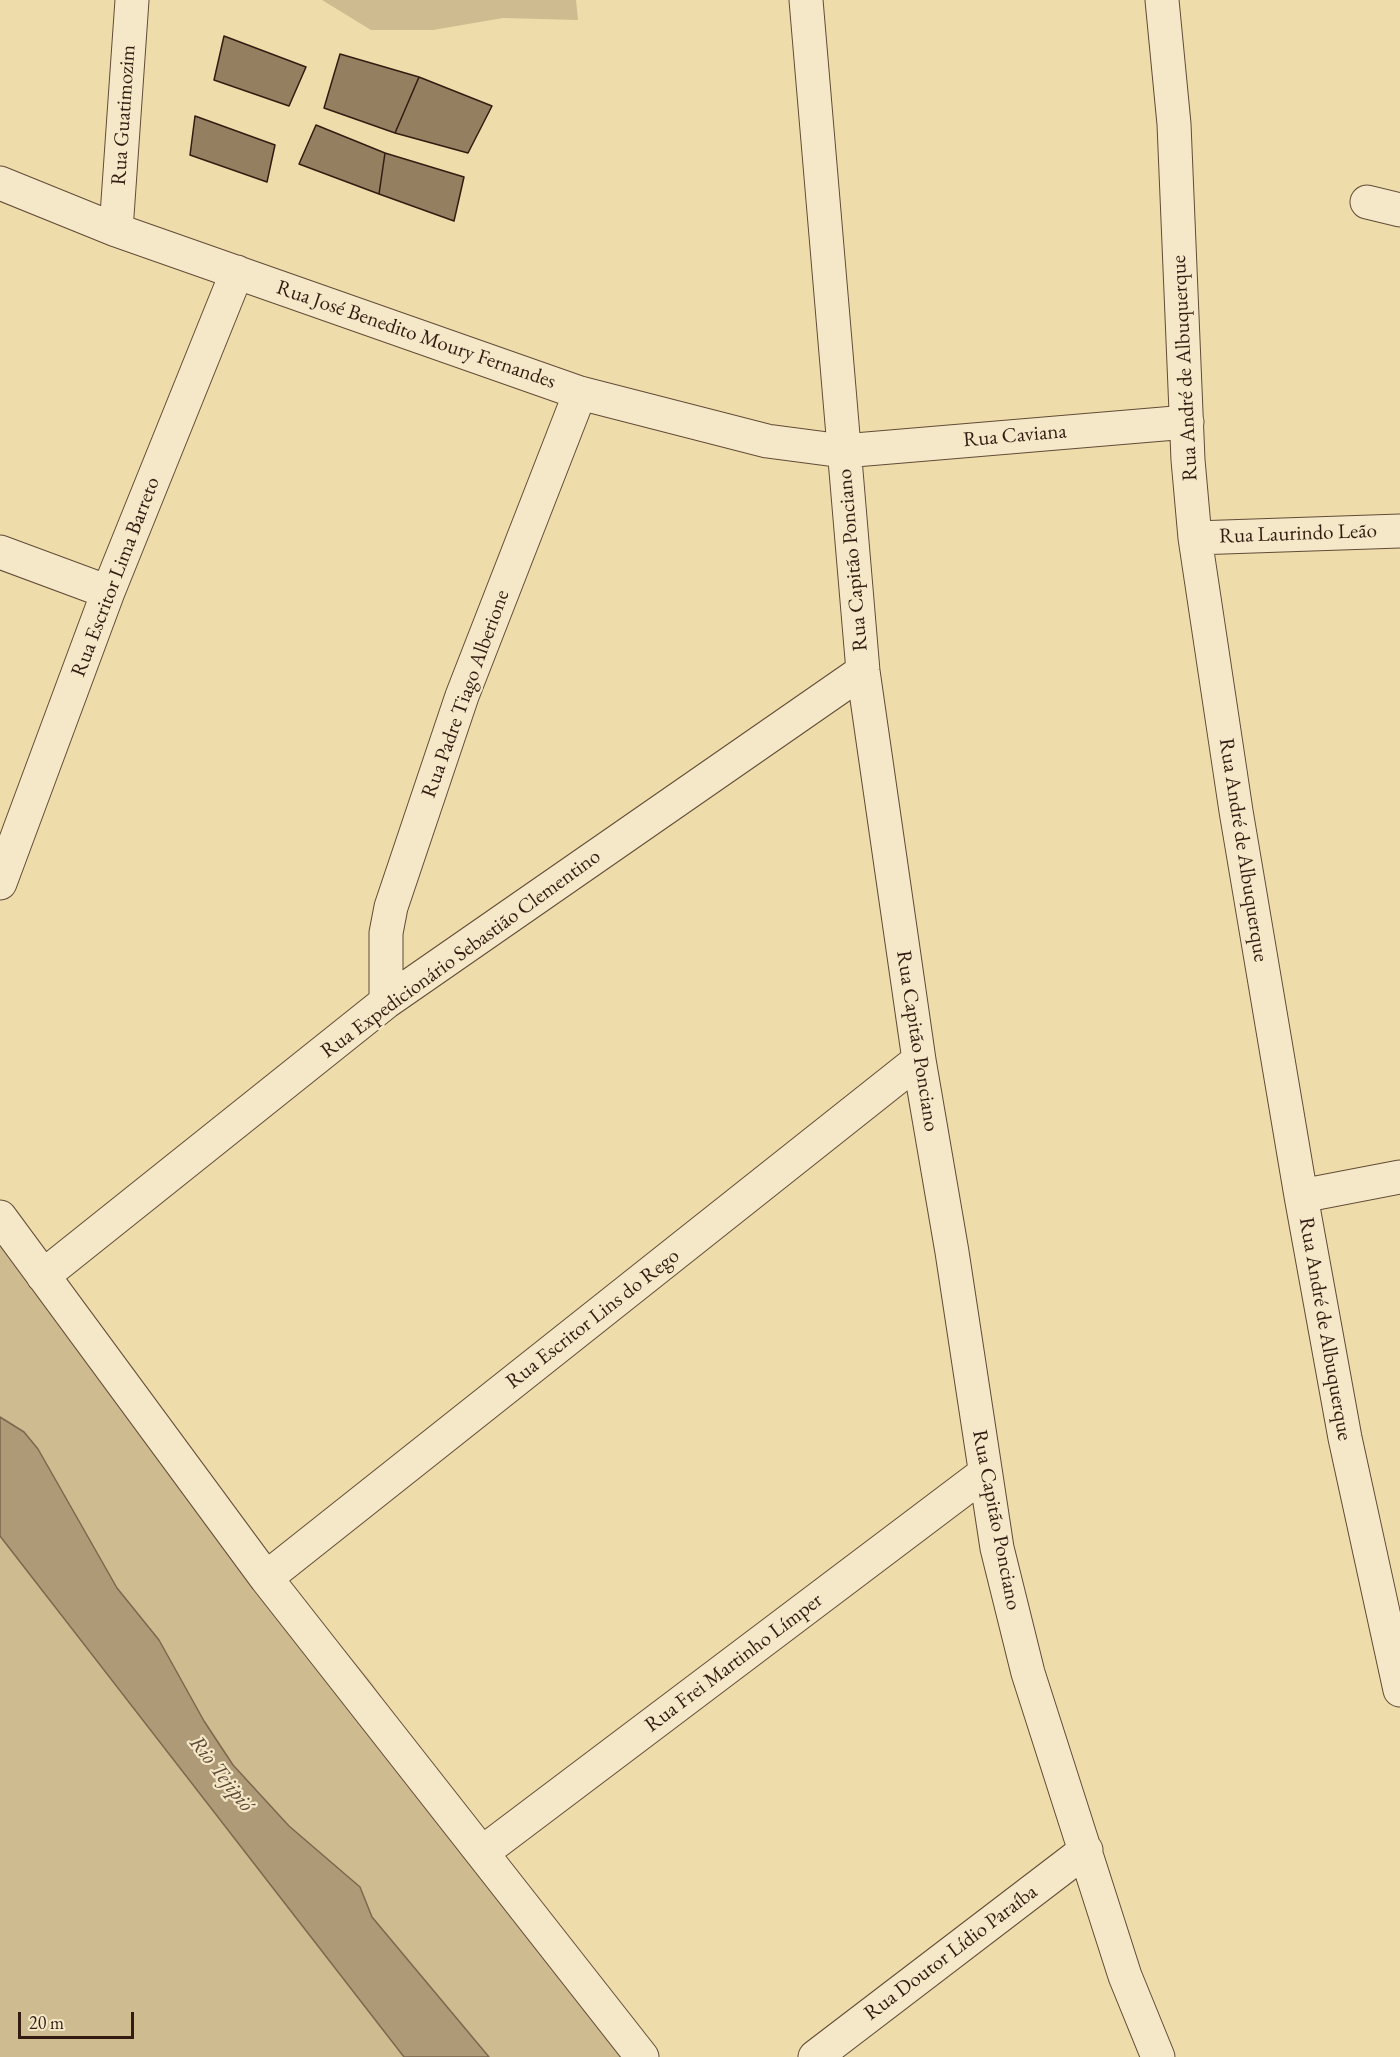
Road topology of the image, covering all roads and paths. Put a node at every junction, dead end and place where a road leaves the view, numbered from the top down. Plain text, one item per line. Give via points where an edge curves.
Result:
1 (132, 0) edge
2 (806, 0) edge
3 (1162, 0) edge
4 (0, 183) edge
5 (1367, 202) dead end
6 (1400, 210) edge
7 (116, 230) junction
8 (237, 272) junction
9 (580, 393) junction
10 (1187, 422) junction
11 (843, 451) junction
12 (1400, 531) edge
13 (1196, 538) junction
14 (0, 552) edge
15 (108, 592) junction
16 (863, 671) junction
17 (0, 883) edge
18 (386, 1002) junction
19 (919, 1060) junction
20 (1400, 1177) edge
21 (1301, 1196) junction
22 (0, 1217) edge
23 (43, 1276) junction
24 (985, 1473) junction
25 (266, 1578) junction
26 (1400, 1690) edge
27 (1086, 1850) junction
28 (483, 1852) junction
29 (642, 2057) edge
30 (815, 2057) edge
31 (1158, 2057) edge

1 - 7 street, Rua Guatimozim
2 - 11 street, Rua Capitão Ponciano
3 - 10 street, Rua André de Albuquerque via 1174,124
4 - 7 street, Rua José Benedito Moury Fernandes
5 - 6 street
7 - 8 street, Rua José Benedito Moury Fernandes
8 - 9 street, Rua José Benedito Moury Fernandes
8 - 15 street, Rua Escritor Lima Barreto
9 - 11 street, Rua José Benedito Moury Fernandes via 767,441
9 - 18 street, Rua Padre Tiago Alberione via 462,696 391,907 386,933
10 - 11 street, Rua Caviana
10 - 13 street, Rua André de Albuquerque
11 - 16 street, Rua Capitão Ponciano
12 - 13 street, Rua Laurindo Leão
13 - 21 street, Rua André de Albuquerque via 1236,811
14 - 15 street
15 - 17 street, Rua Escritor Lima Barreto
16 - 18 street, Rua Expedicionário Sebastião Clementino
16 - 19 street, Rua Capitão Ponciano
18 - 23 street, Rua Expedicionário Sebastião Clementino
19 - 24 street, Rua Capitão Ponciano
19 - 25 street, Rua Escritor Lins do Rego
20 - 21 street
21 - 26 street, Rua André de Albuquerque via 1345,1438
22 - 23 street
23 - 25 street
24 - 27 street, Rua Capitão Ponciano via 998,1548 1028,1673
24 - 28 street, Rua Frei Martinho Límper
25 - 28 street
27 - 30 street, Rua Doutor Lídio Paraíba
27 - 31 street, Rua Capitão Ponciano via 1125,1976
28 - 29 street

